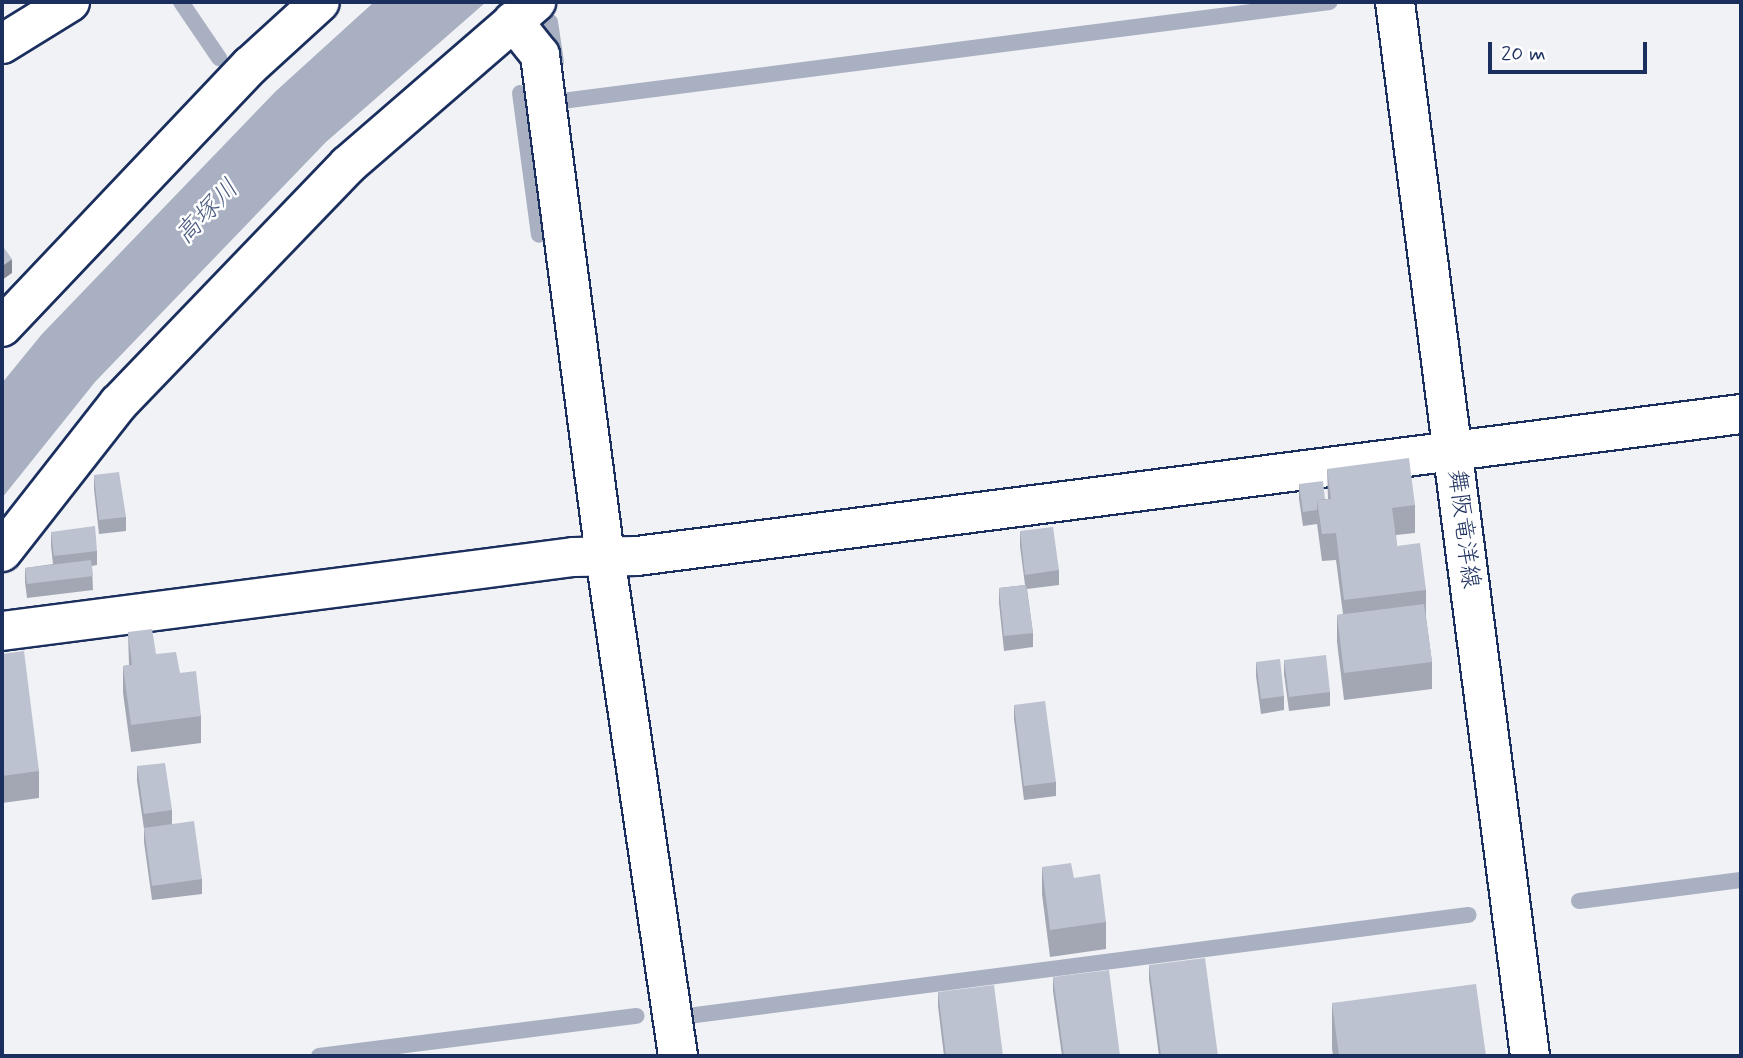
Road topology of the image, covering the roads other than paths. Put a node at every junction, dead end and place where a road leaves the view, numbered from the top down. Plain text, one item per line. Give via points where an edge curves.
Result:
1 (69, 2) edge
2 (320, 2) edge
3 (1395, 2) edge
4 (524, 11) edge
5 (2, 44) edge
6 (2, 327) edge
7 (1741, 414) edge
8 (1453, 451) junction
9 (2, 552) edge
10 (605, 556) junction
11 (2, 631) edge
12 (678, 1056) edge
13 (1531, 1056) edge

1 - 5 street
2 - 6 street via 251,65
3 - 8 street, 舞阪竜洋線
4 - 9 street via 409,108 329,185 119,403
4 - 10 street via 540,55
7 - 8 street
8 - 10 street via 637,556
8 - 13 street, 舞阪竜洋線
10 - 11 street via 573,556
10 - 12 street

